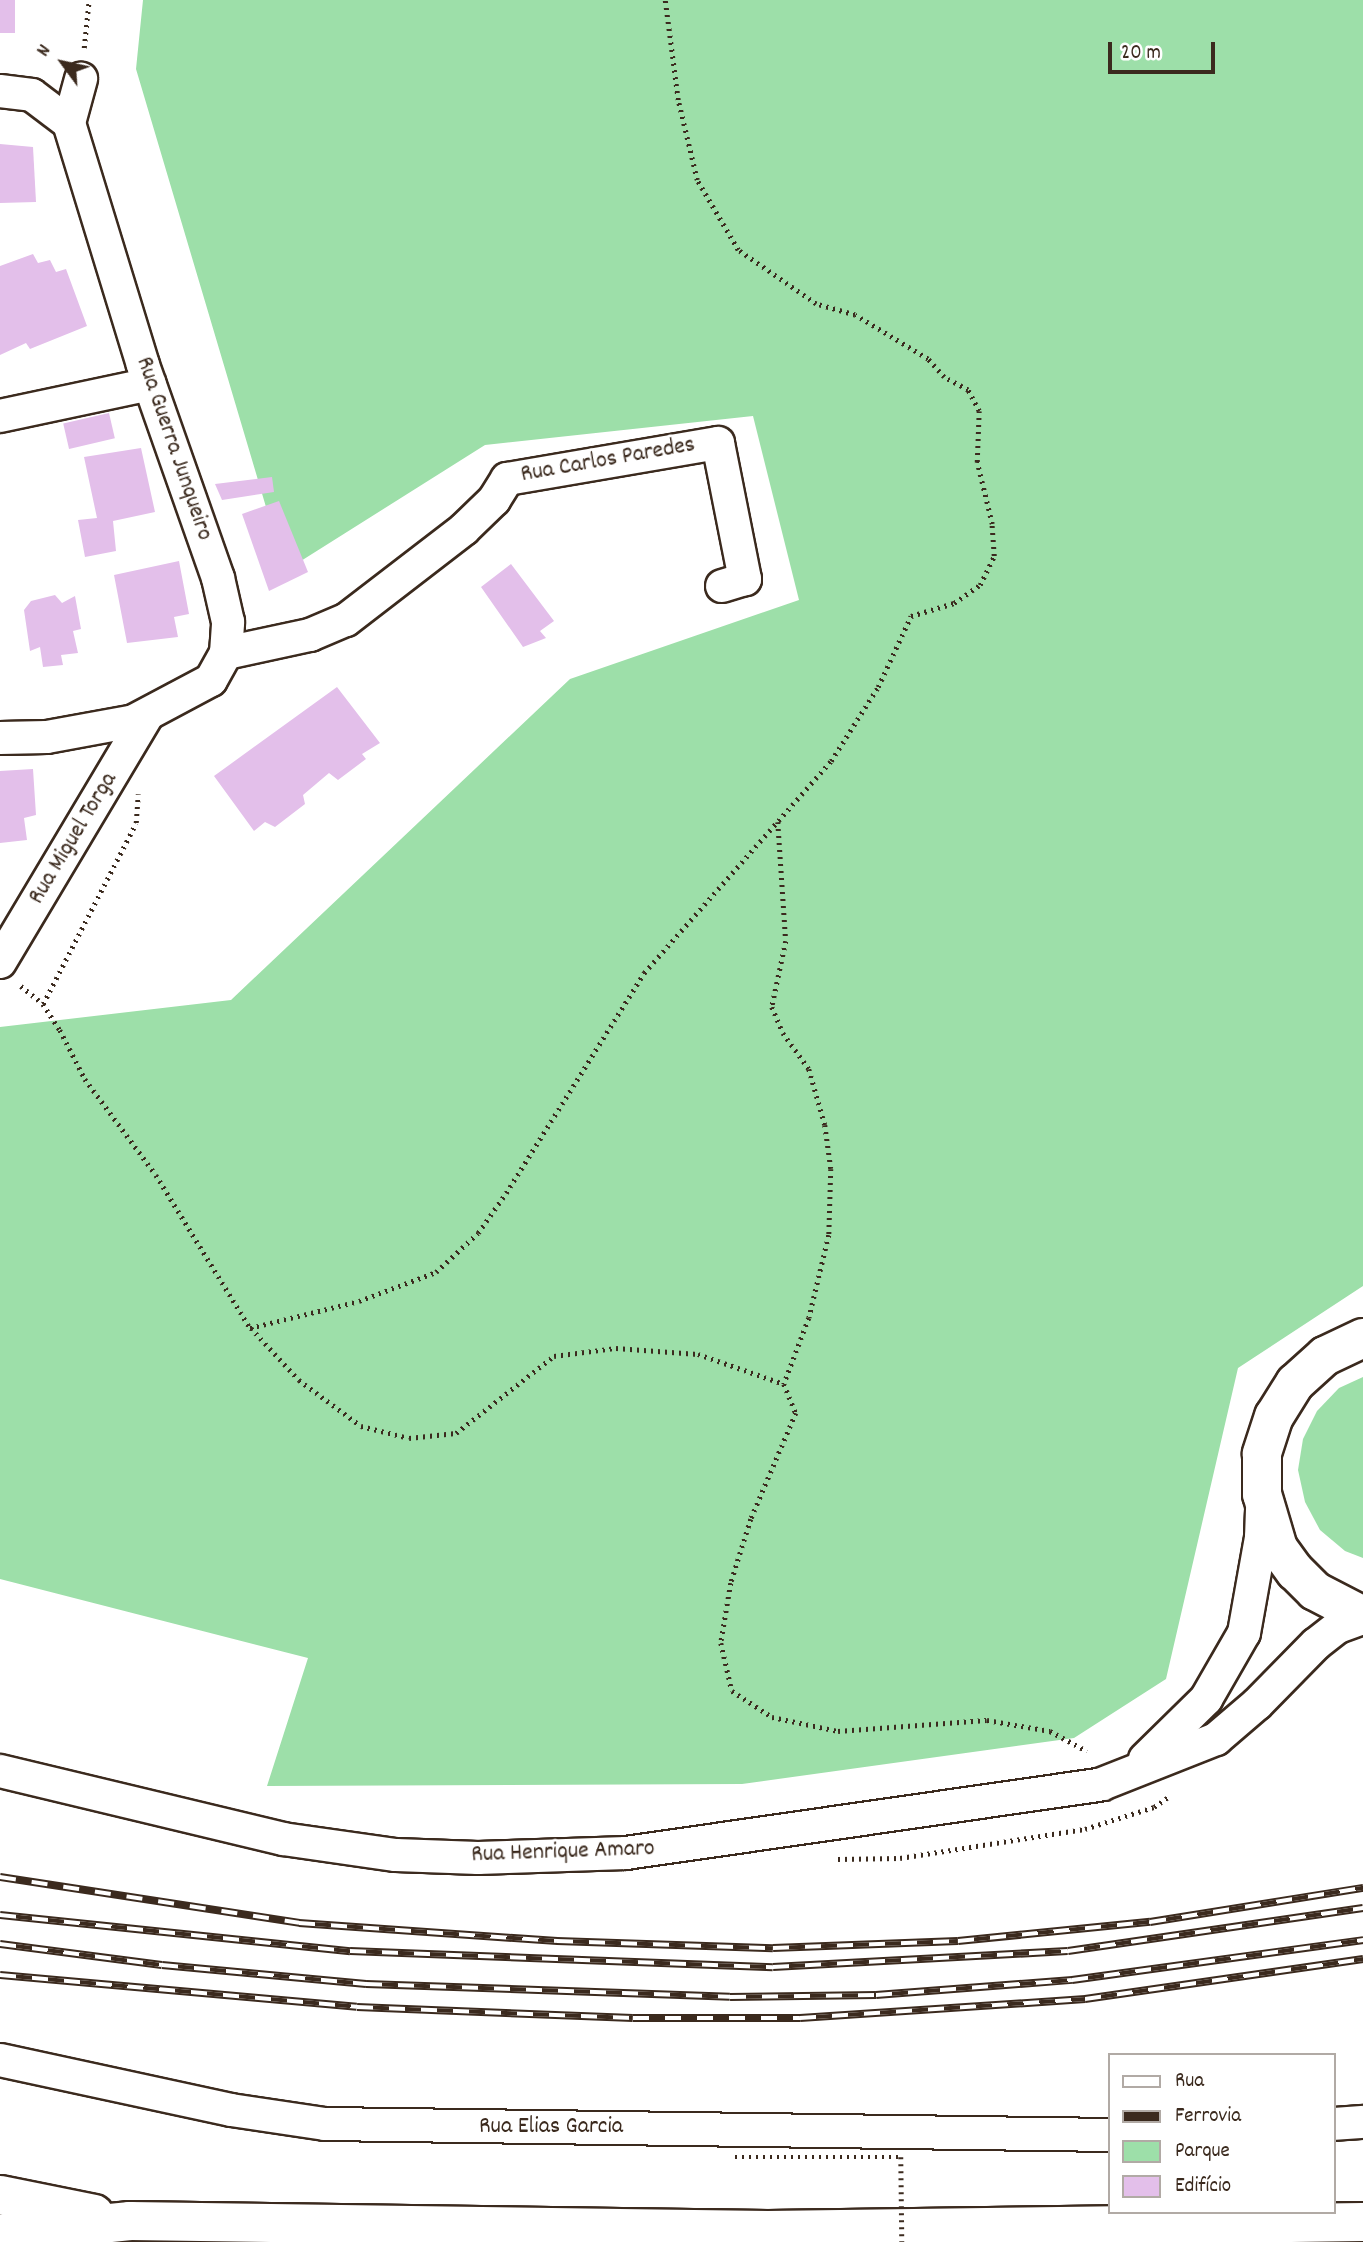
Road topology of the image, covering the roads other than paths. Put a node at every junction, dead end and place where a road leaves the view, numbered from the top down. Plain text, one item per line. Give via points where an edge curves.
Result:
1 (81, 79) road end
2 (0, 91) edge
3 (69, 123) junction
4 (150, 384) junction
5 (0, 416) edge
6 (722, 586) dead end
7 (226, 653) junction
8 (148, 715) junction
9 (0, 738) edge
10 (5, 970) edge
11 (1363, 1338) edge
12 (1262, 1494) junction
13 (1363, 1617) edge
14 (0, 1771) edge
15 (1128, 1774) junction
16 (0, 2060) edge
17 (1363, 2122) edge
18 (1335, 2124) edge
19 (1108, 2134) edge
20 (0, 2195) edge
21 (130, 2221) junction
22 (1363, 2222) edge
23 (0, 2234) edge

1 - 3 street
2 - 3 street via 32,95
3 - 4 street, Rua Guerra Junqueiro
4 - 5 street
4 - 7 street, Rua Guerra Junqueiro via 218,578 228,622
6 - 7 street, Rua Carlos Paredes via 746,579 718,443 507,479 494,500 464,529 346,620 310,635
7 - 8 street via 211,680
8 - 9 street via 47,737
8 - 10 street, Rua Miguel Torga
11 - 12 main road via 1325,1356 1295,1383 1274,1416 1262,1454
12 - 13 main road via 1275,1539 1295,1572 1331,1602
12 - 15 street, Rua Henrique Amaro via 1256,1575 1238,1645 1206,1699
13 - 15 street, Rua Henrique Amaro via 1338,1627 1316,1644 1216,1739
14 - 15 street, Rua Henrique Amaro via 283,1839 396,1855 478,1858 626,1853 719,1842 1071,1792
16 - 19 street, Rua Elias Garcia via 231,2110 325,2124
17 - 18 street
20 - 21 main road
21 - 22 main road via 768,2230
21 - 23 main road

